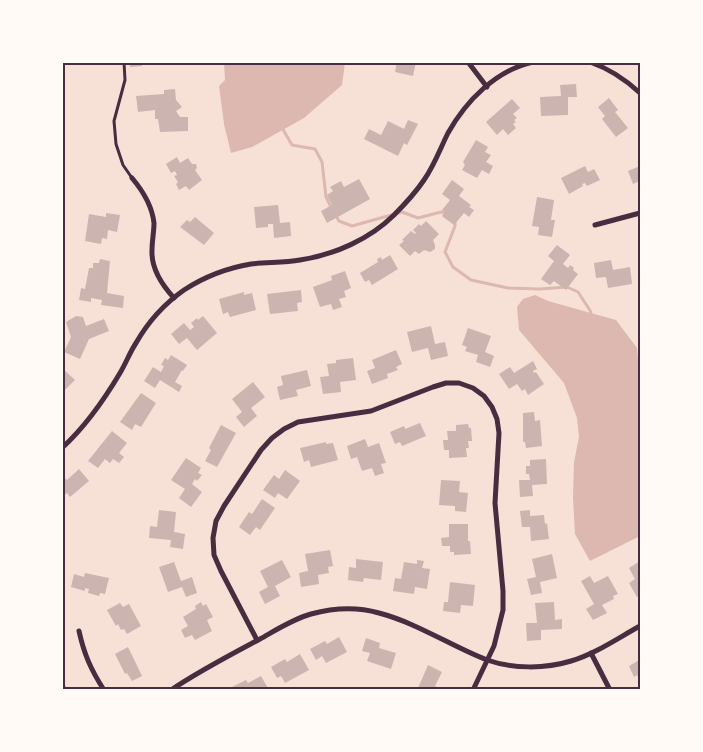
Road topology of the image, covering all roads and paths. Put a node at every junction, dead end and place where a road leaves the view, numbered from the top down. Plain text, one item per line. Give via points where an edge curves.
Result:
1 (124, 62) edge
2 (468, 62) edge
3 (533, 62) edge
4 (590, 62) edge
5 (487, 87) junction
6 (640, 93) edge
7 (132, 178) joint
8 (640, 213) edge
9 (595, 225) dead end
10 (174, 298) junction
11 (62, 448) edge
12 (640, 626) edge
13 (79, 631) dead end
14 (257, 640) junction
15 (591, 653) junction
16 (487, 660) junction
17 (104, 690) edge
18 (171, 690) edge
19 (473, 690) edge
20 (610, 690) edge

1 - 7 lane via 125,80 114,121 116,144 123,165
2 - 5 street
3 - 5 street
4 - 6 street via 624,79
5 - 10 street via 459,116 424,180 393,216 373,232 327,254 228,269 205,278
7 - 10 street via 143,191 154,222 153,263 165,288
8 - 9 street
10 - 11 street via 149,323 135,343 122,371 87,424
12 - 15 street
13 - 17 street via 84,654
14 - 16 street via 310,614 356,609 400,620
14 - 16 street via 214,555 213,538 216,521 224,506 262,450 272,438 298,422 371,411 433,387 459,383 484,396 497,419 499,433 495,504 503,610
14 - 18 street via 195,673
15 - 16 street via 571,662 546,666 521,667
15 - 20 street
16 - 19 street

